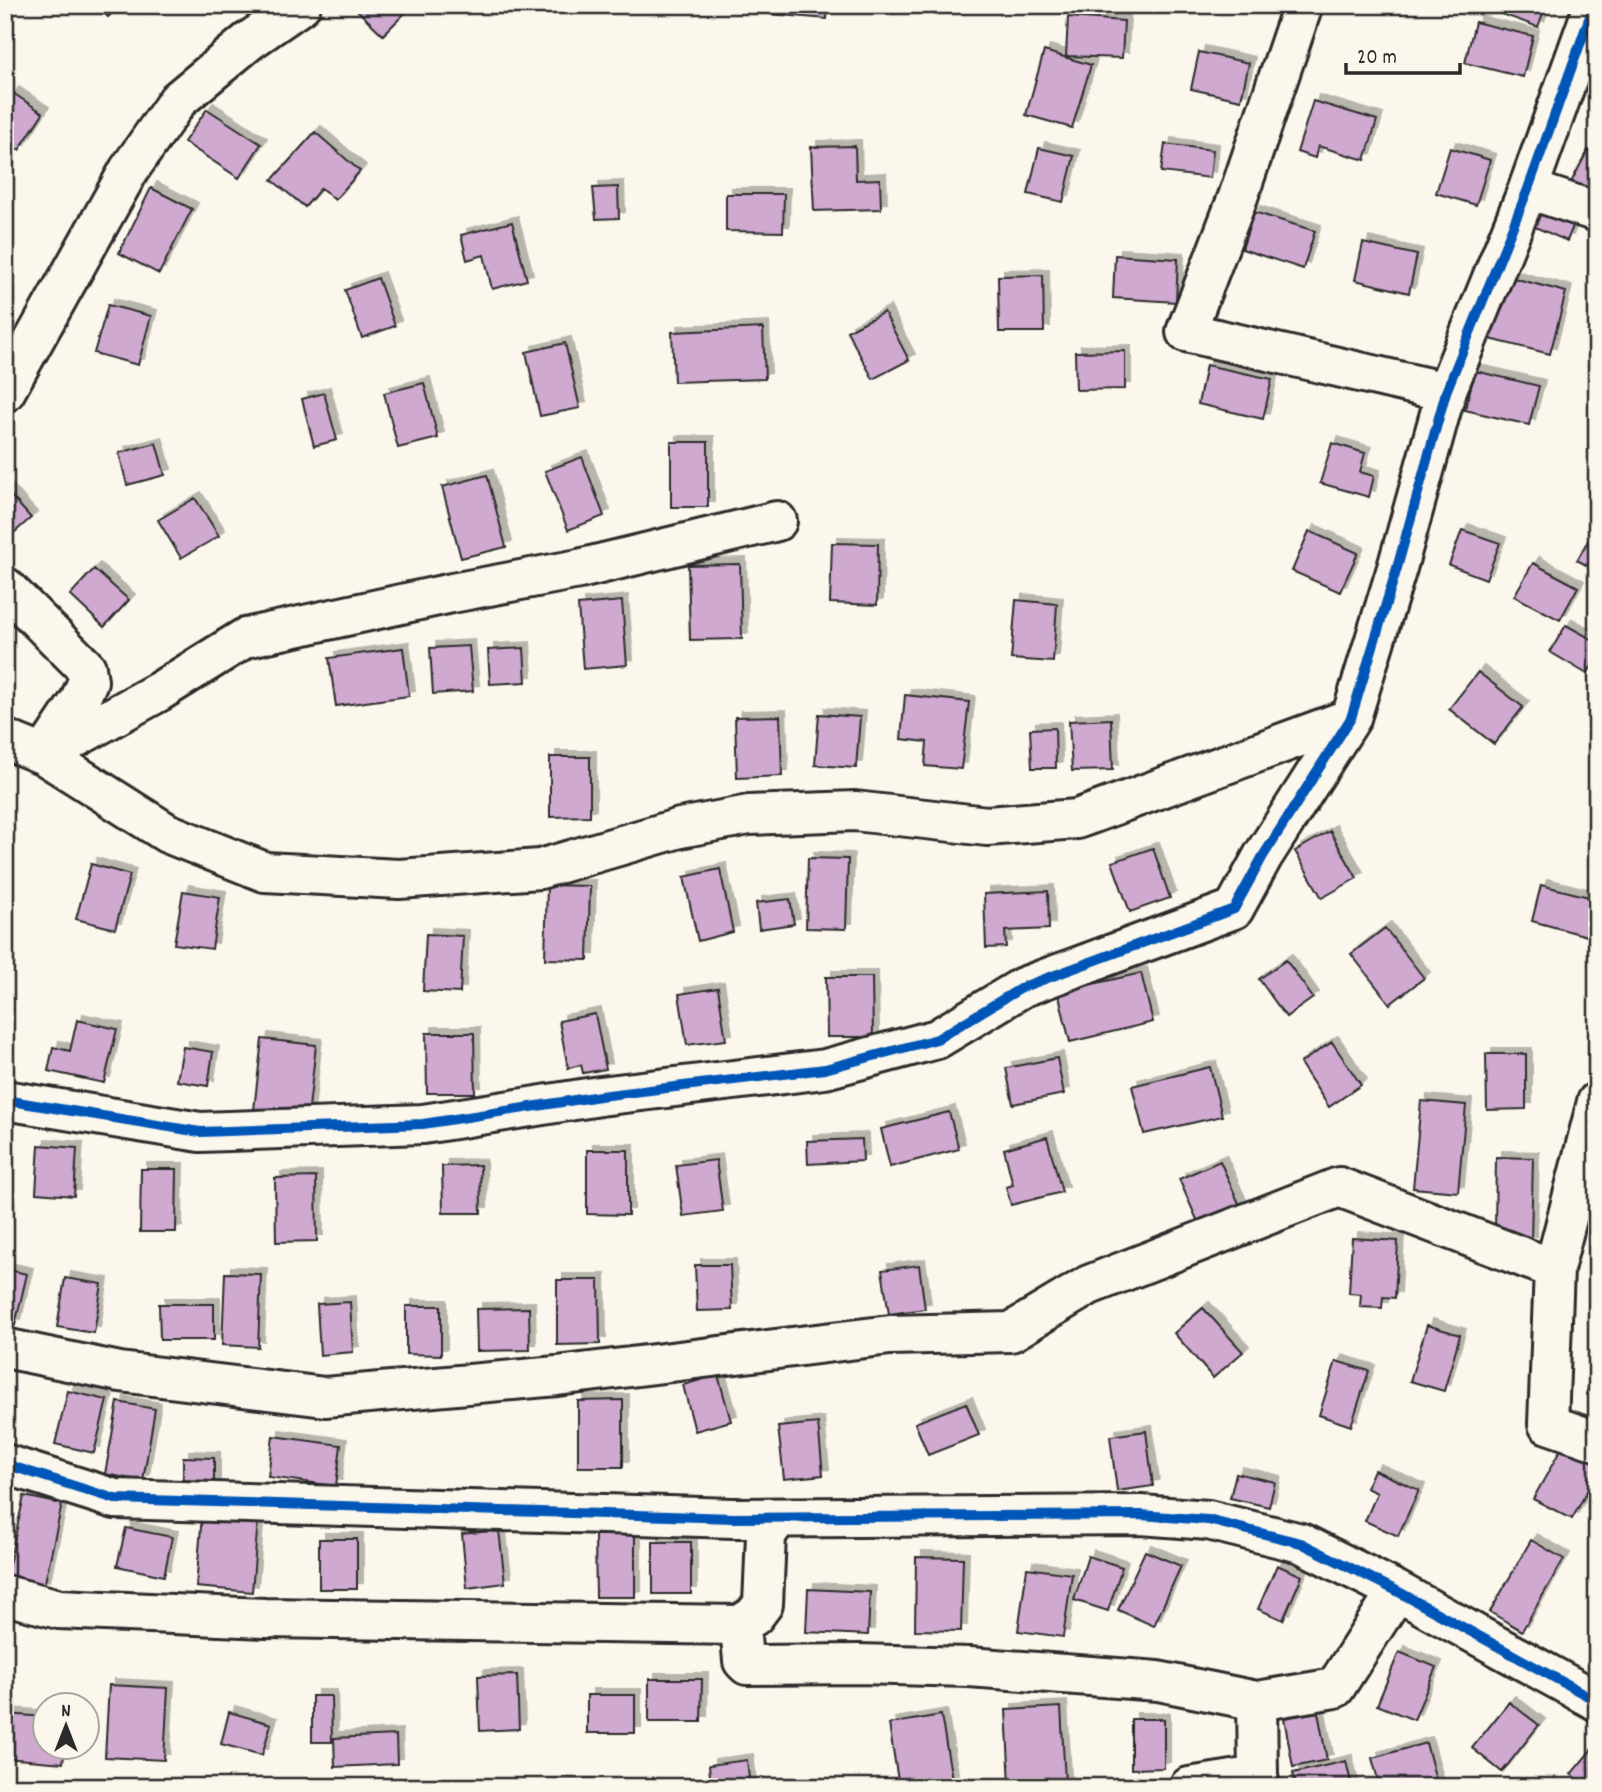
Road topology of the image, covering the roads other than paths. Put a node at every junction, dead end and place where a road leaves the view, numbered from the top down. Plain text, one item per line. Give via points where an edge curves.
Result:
1 (301, 5) edge
2 (1303, 5) edge
3 (1594, 5) edge
4 (1528, 189) junction
5 (1597, 212) edge
6 (5, 392) edge
7 (1447, 393) junction
8 (777, 521) dead end
9 (5, 587) edge
10 (1351, 718) junction
11 (5, 739) edge
12 (44, 755) junction
13 (5, 1100) edge
14 (1597, 1102) edge
15 (1553, 1269) junction
16 (5, 1348) edge
17 (1597, 1441) edge
18 (5, 1464) edge
19 (778, 1518) junction
20 (1397, 1591) junction
21 (5, 1595) edge
22 (740, 1625) junction
23 (1257, 1701) junction
24 (1597, 1701) edge
25 (1259, 1781) edge
26 (1189, 1787) edge

1 - 6 street via 178,100 129,170
2 - 7 street via 1186,332
3 - 4 street
4 - 5 street
4 - 7 street
7 - 10 street
8 - 12 street via 579,569 245,638
9 - 12 street via 86,668 88,681 79,702
10 - 12 street via 1077,819 987,826 855,811 749,815 680,828 540,869 399,879 265,872 167,833
10 - 13 street via 1234,909 1023,987 937,1039 825,1069 600,1096 422,1124 200,1132
11 - 12 street
14 - 15 street
15 - 16 street via 1339,1187 1089,1285 1011,1332 890,1335 557,1376 325,1396 120,1372
15 - 17 street via 1548,1424
18 - 19 street via 115,1499
19 - 20 street via 1141,1515 1208,1520 1301,1543
19 - 22 street via 766,1535 763,1604
20 - 23 street via 1335,1688
20 - 24 street
21 - 22 street via 59,1609 265,1618
22 - 23 street via 747,1665 969,1667 1158,1681
23 - 25 street
25 - 26 street

